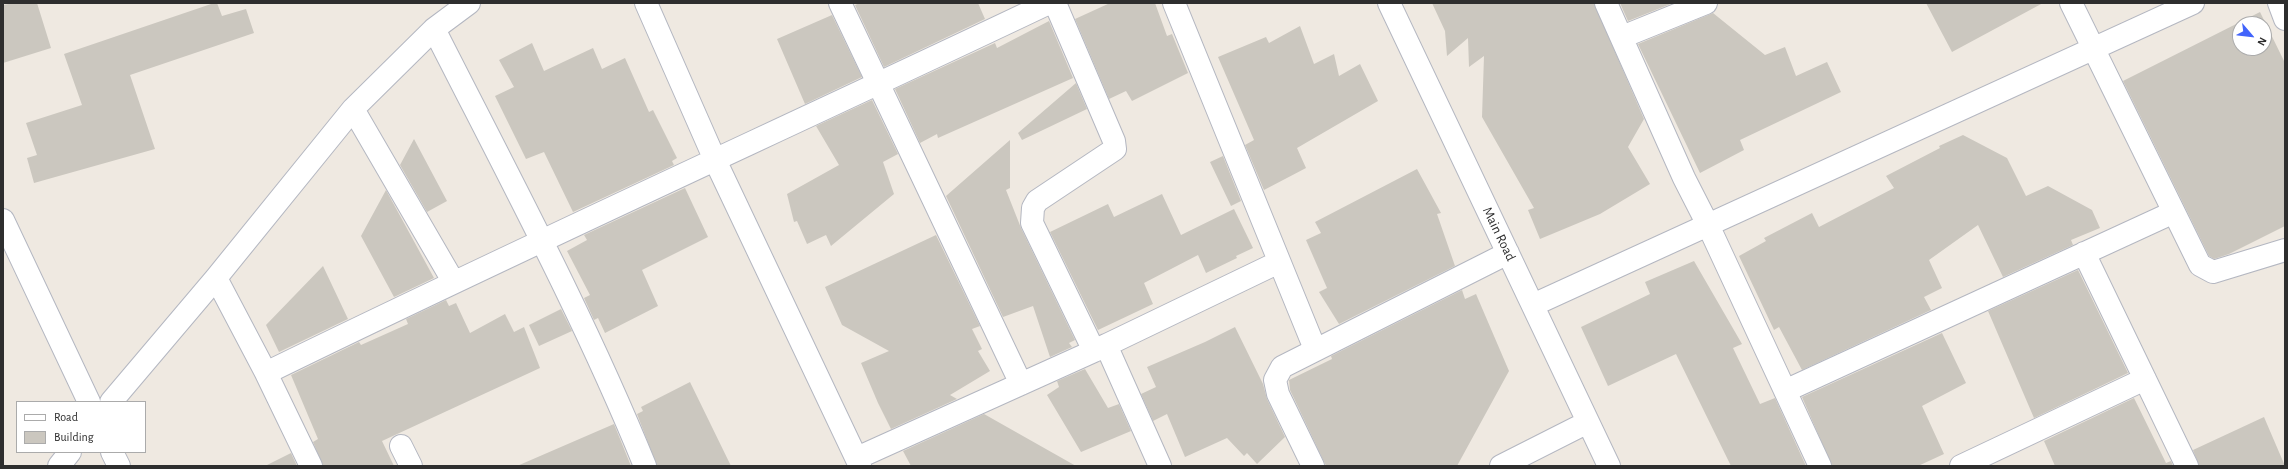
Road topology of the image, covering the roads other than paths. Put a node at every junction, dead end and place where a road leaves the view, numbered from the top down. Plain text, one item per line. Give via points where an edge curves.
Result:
1 (469, 3) edge
2 (646, 3) edge
3 (840, 3) edge
4 (1049, 3) edge
5 (1055, 3) edge
6 (1174, 3) edge
7 (1389, 3) edge
8 (1606, 3) edge
9 (1706, 3) edge
10 (2071, 3) edge
11 (2193, 3) edge
12 (2279, 3) edge
13 (2285, 19) edge
14 (434, 29) junction
15 (1622, 37) junction
16 (2094, 48) junction
17 (877, 85) junction
18 (353, 109) junction
19 (716, 160) junction
20 (2174, 212) junction
21 (3, 220) edge
22 (1708, 225) junction
23 (541, 240) junction
24 (2285, 250) edge
25 (1508, 253) junction
26 (2084, 253) junction
27 (1279, 262) junction
28 (216, 278) junction
29 (453, 281) junction
30 (1533, 305) junction
31 (1100, 348) junction
32 (1315, 349) junction
33 (266, 373) junction
34 (2145, 380) junction
35 (1021, 384) junction
36 (1785, 391) junction
37 (89, 401) edge
38 (112, 401) edge
39 (1588, 422) junction
40 (401, 446) dead end
41 (69, 453) edge
42 (112, 453) edge
43 (858, 462) edge
44 (59, 466) edge
45 (119, 466) edge
46 (311, 466) edge
47 (411, 466) edge
48 (645, 466) edge
49 (1160, 466) edge
50 (1313, 466) edge
51 (1501, 466) edge
52 (1609, 466) edge
53 (1820, 466) edge
54 (1961, 466) edge
55 (2187, 466) edge

1 - 14 street
2 - 19 street
3 - 17 street
4 - 17 street
5 - 31 street via 1114,141 1115,149 1037,201 1033,208 1032,223
6 - 27 street
7 - 25 street, Main Road
8 - 15 street
9 - 15 street
10 - 16 street
11 - 16 street
12 - 13 street
14 - 18 street
14 - 23 street
15 - 22 street via 1684,178
16 - 20 street
16 - 22 street
17 - 19 street
17 - 35 street
18 - 28 street
18 - 29 street
19 - 23 street
19 - 43 street
20 - 24 street via 2200,265 2213,272
20 - 26 street
21 - 37 street
22 - 30 street
22 - 36 street
23 - 29 street
23 - 48 street via 616,396
25 - 30 street, Main Road
25 - 32 street
26 - 34 street
26 - 36 street
27 - 31 street
27 - 32 street
28 - 33 street
28 - 38 street
29 - 33 street
30 - 39 street, Main Road
31 - 35 street
31 - 49 street
32 - 50 street via 1282,367 1275,380 1278,394
33 - 46 street
34 - 54 street
34 - 55 street
35 - 43 street
36 - 53 street
39 - 51 street
39 - 52 street, Main Road
40 - 47 street
41 - 44 street
42 - 45 street

